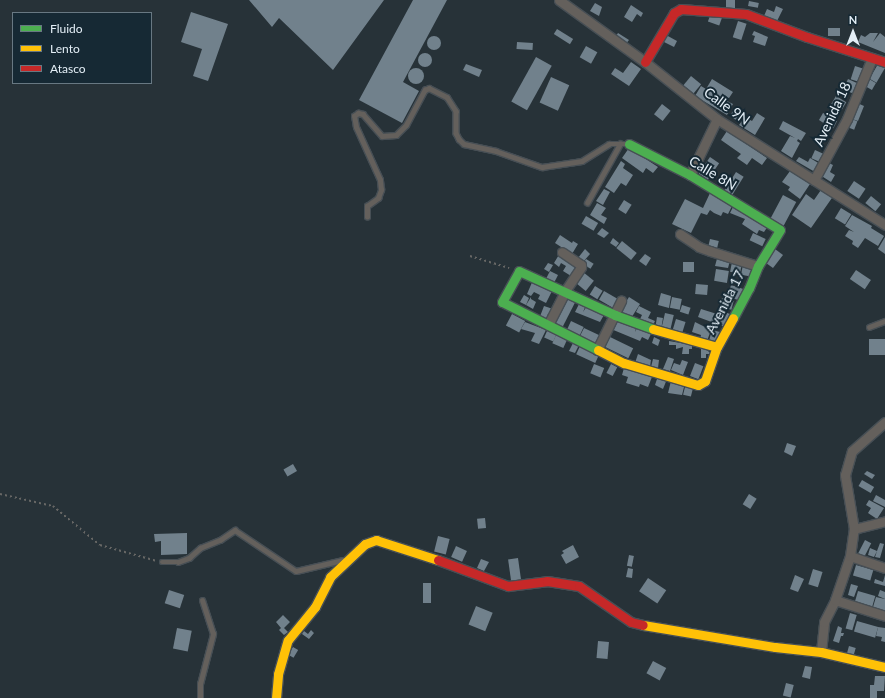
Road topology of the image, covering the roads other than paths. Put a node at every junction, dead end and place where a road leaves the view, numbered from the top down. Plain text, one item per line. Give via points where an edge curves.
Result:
1 (559, 0) edge
2 (872, 58) junction
3 (645, 62) junction
4 (885, 62) edge
5 (717, 119) junction
6 (625, 144) junction
7 (690, 174) junction
8 (814, 180) junction
9 (587, 203) dead end
10 (367, 218) dead end
11 (885, 225) edge
12 (780, 230) joint
13 (680, 234) dead end
14 (562, 252) dead end
15 (758, 266) junction
16 (565, 291) junction
17 (621, 301) dead end
18 (615, 315) junction
19 (885, 321) edge
20 (548, 325) junction
21 (869, 327) dead end
22 (717, 347) junction
23 (597, 350) junction
24 (885, 422) edge
25 (885, 521) edge
26 (854, 528) junction
27 (850, 556) junction
28 (350, 558) junction
29 (162, 562) road end
30 (885, 568) edge
31 (835, 600) junction
32 (202, 601) dead end
33 (885, 616) edge
34 (821, 652) junction
35 (885, 667) edge
36 (200, 698) edge
37 (276, 698) edge

1 - 3 street, Calle 9N
2 - 3 street via 746,14 681,9 674,13
2 - 4 street
2 - 8 street, Avenida 18 via 847,119
3 - 5 street, Calle 9N
5 - 7 street
5 - 8 street, Calle 9N
6 - 7 street, Calle 8N
6 - 9 lane
6 - 10 lane via 609,144 582,160 542,167 496,151 464,144 456,133 456,111 447,98 429,88 425,90 406,125 396,135 382,136 363,114 358,113 354,116 356,127 380,180 381,190 378,198 367,206
7 - 12 street, Calle 8N
8 - 11 street, Calle 9N
12 - 15 street, Avenida 17
13 - 15 street via 699,247
14 - 16 street via 581,265
15 - 22 street, Avenida 17
16 - 18 street
16 - 20 street
16 - 20 street via 518,271 502,302
17 - 18 street
18 - 22 street via 669,335
18 - 23 street
19 - 21 lane
20 - 23 street
22 - 23 street, Avenida 17 via 705,381 698,385 624,363
24 - 26 street via 852,451 845,475
25 - 26 street
26 - 27 street
27 - 30 street
27 - 31 street
28 - 29 lane via 296,571 235,530 220,540 200,548 189,558 178,562
28 - 34 street via 365,544 376,540 508,586 547,581 579,586 623,618 649,627 775,648
28 - 37 street via 330,577 315,607 285,647 278,674
31 - 33 street
31 - 34 street via 824,622
32 - 36 lane via 213,634 200,684
34 - 35 street

